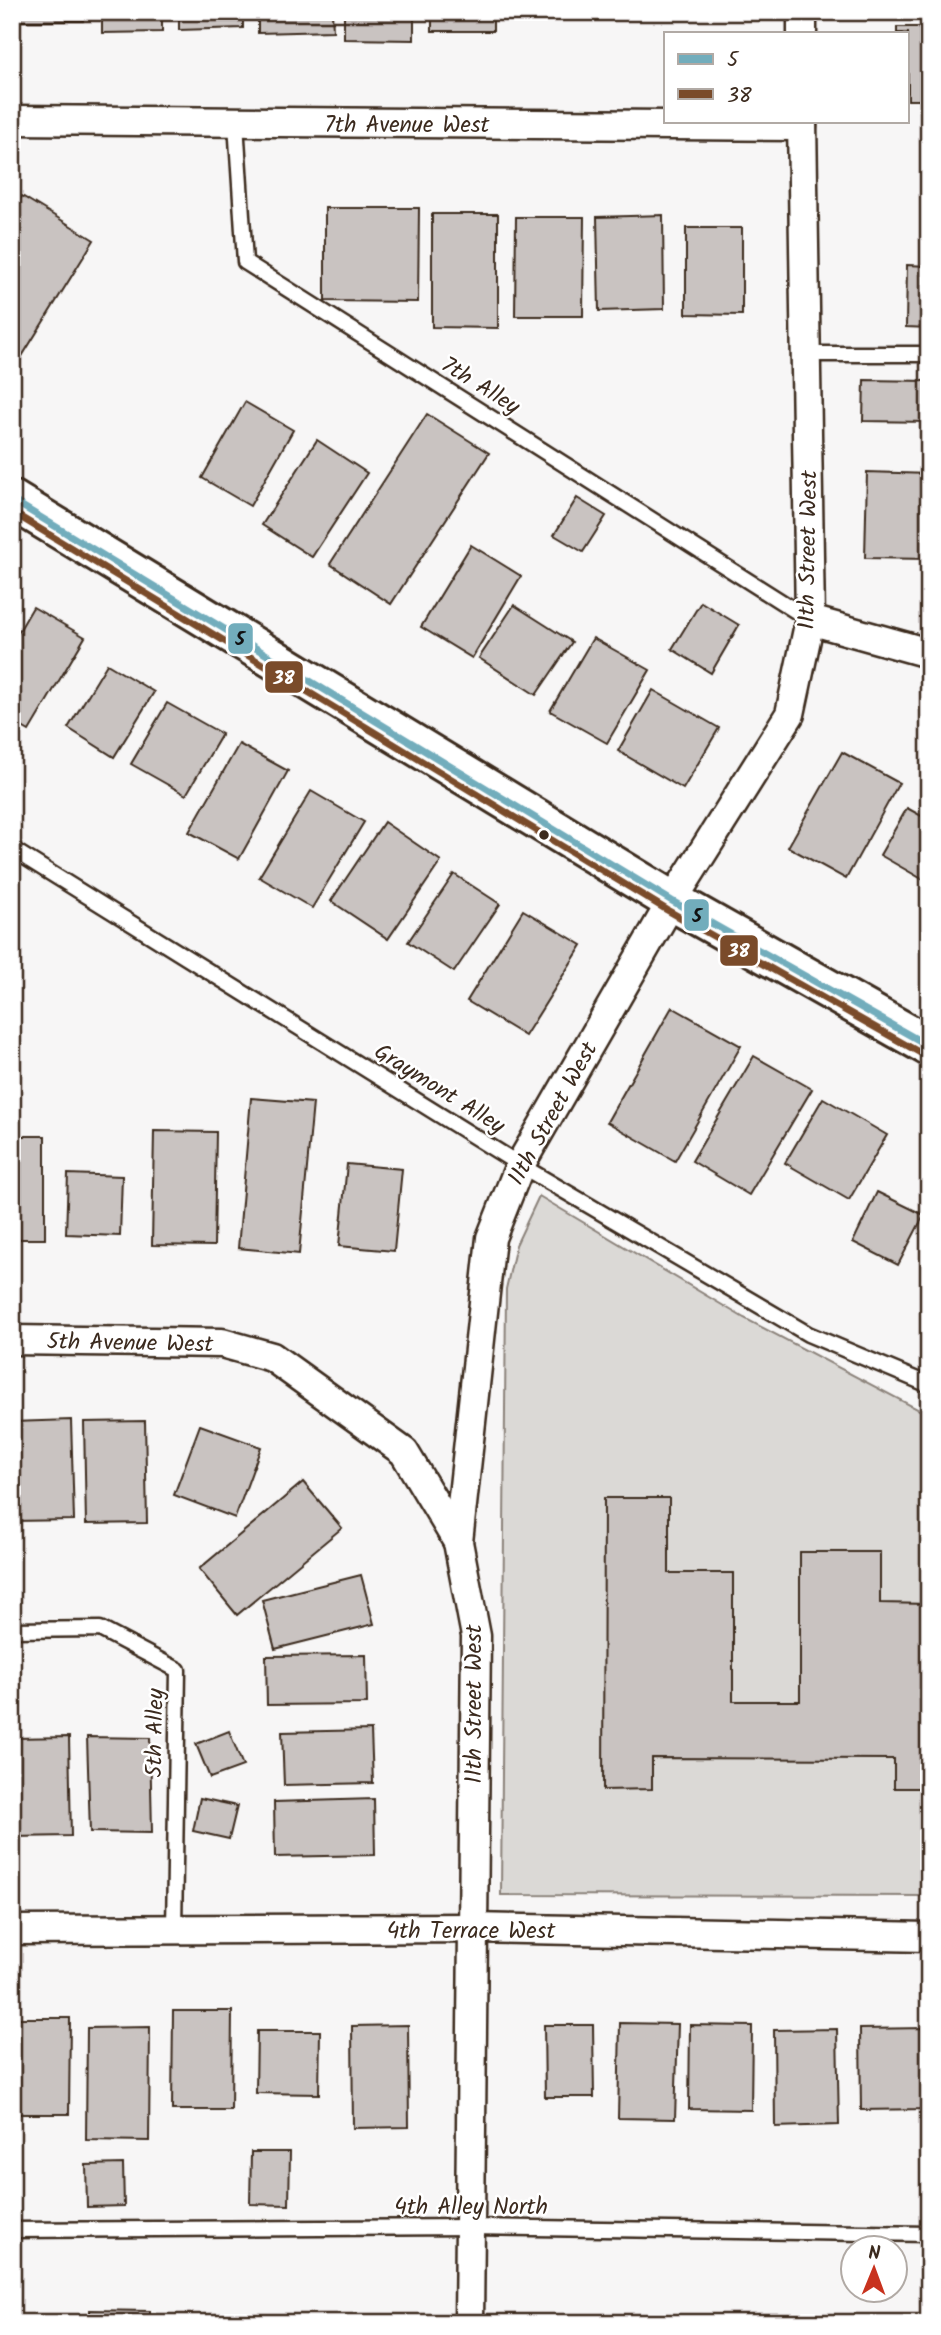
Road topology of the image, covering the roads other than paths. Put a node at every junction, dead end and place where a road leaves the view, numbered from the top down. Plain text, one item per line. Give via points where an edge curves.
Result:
1 (802, 12) edge
2 (802, 32) edge
3 (12, 120) edge
4 (236, 123) junction
5 (802, 124) edge
6 (807, 354) junction
7 (929, 354) edge
8 (12, 500) edge
9 (810, 620) junction
10 (926, 654) edge
11 (12, 849) edge
12 (672, 901) junction
13 (929, 1046) edge
14 (520, 1165) junction
15 (12, 1340) edge
16 (929, 1385) edge
17 (458, 1542) junction
18 (12, 1630) edge
19 (472, 1928) junction
20 (12, 1930) edge
21 (174, 1930) junction
22 (929, 1937) edge
23 (469, 2227) junction
24 (12, 2230) edge
25 (929, 2234) edge
26 (469, 2323) edge

1 - 2 street
3 - 4 street, 7th Avenue West
4 - 5 street, 7th Avenue West
4 - 9 lane, 7th Alley via 245,262
5 - 6 street, 11th Street West
6 - 7 lane
6 - 9 street, 11th Street West
8 - 12 main road
9 - 10 street
9 - 12 street, 11th Street West via 790,714
11 - 14 lane, Graymont Alley
12 - 13 main road
12 - 14 street, 11th Street West
14 - 16 lane, Graymont Alley via 808,1334
14 - 17 street, 11th Street West via 491,1238
15 - 17 street, 5th Avenue West via 222,1343 272,1357 404,1452
17 - 19 street, 11th Street West via 475,1636
18 - 21 lane, 5th Alley via 100,1629 178,1670
19 - 21 street, 4th Terrace West
19 - 22 street, 4th Terrace West
19 - 23 street, 11th Street West
20 - 21 street, 4th Terrace West
23 - 24 lane, 4th Alley North
23 - 25 lane, 4th Alley North
23 - 26 street, 11th Street West

